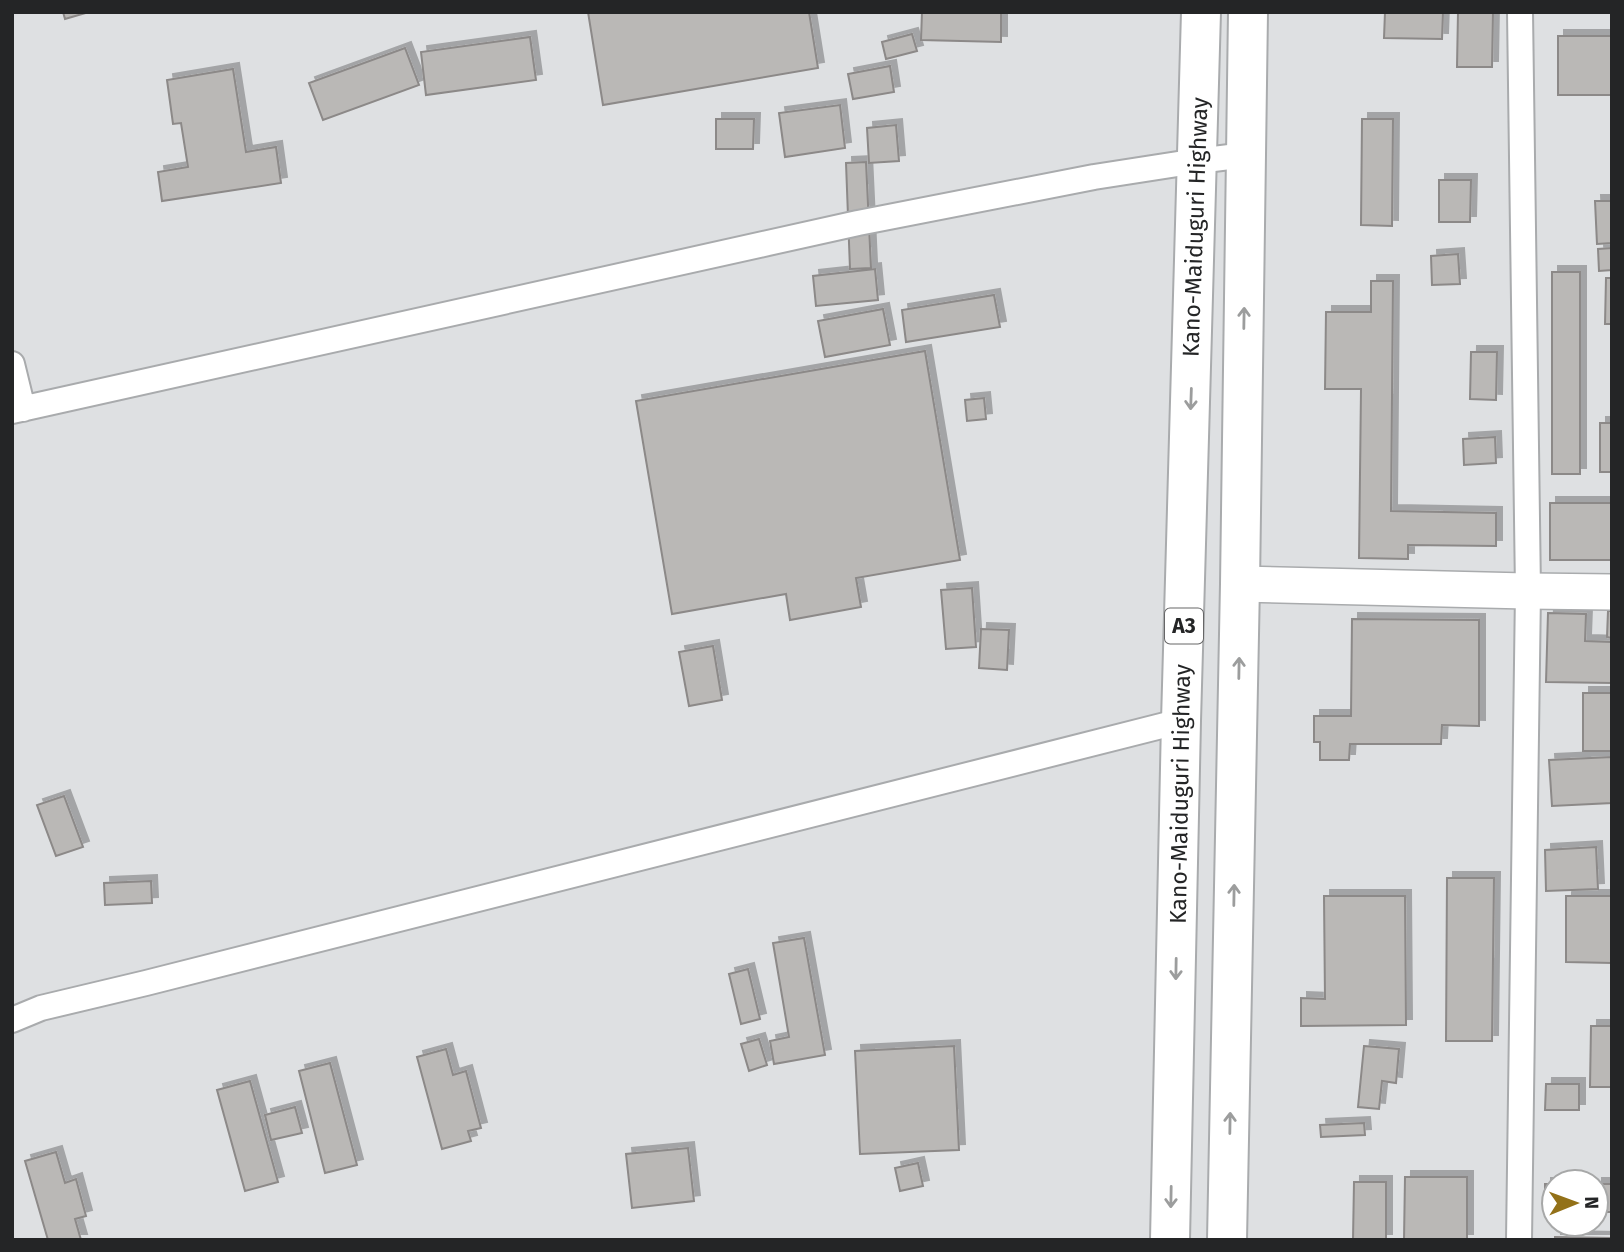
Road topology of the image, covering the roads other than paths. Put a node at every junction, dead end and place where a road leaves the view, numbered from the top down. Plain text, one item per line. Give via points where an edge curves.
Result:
1 (1201, 12) edge
2 (1248, 12) edge
3 (1521, 12) edge
4 (1246, 155) junction
5 (1197, 161) junction
6 (12, 363) edge
7 (17, 410) edge
8 (1240, 584) junction
9 (1528, 592) junction
10 (1612, 592) edge
11 (1181, 720) junction
12 (12, 1020) edge
13 (1170, 1240) edge
14 (1227, 1240) edge
15 (1519, 1240) edge

1 - 5 highway, Kano-Maiduguri Highway / A3
2 - 4 highway, Kano-Maiduguri Highway
3 - 9 street
4 - 5 street
8 -> 4 highway, Kano-Maiduguri Highway
5 - 7 street via 858,223
5 -> 11 highway, Kano-Maiduguri Highway / A3
6 - 7 street
8 - 9 street
14 -> 8 highway, Kano-Maiduguri Highway
9 - 10 street
9 - 15 street
11 - 12 street via 41,1008
11 -> 13 highway, Kano-Maiduguri Highway / A3

